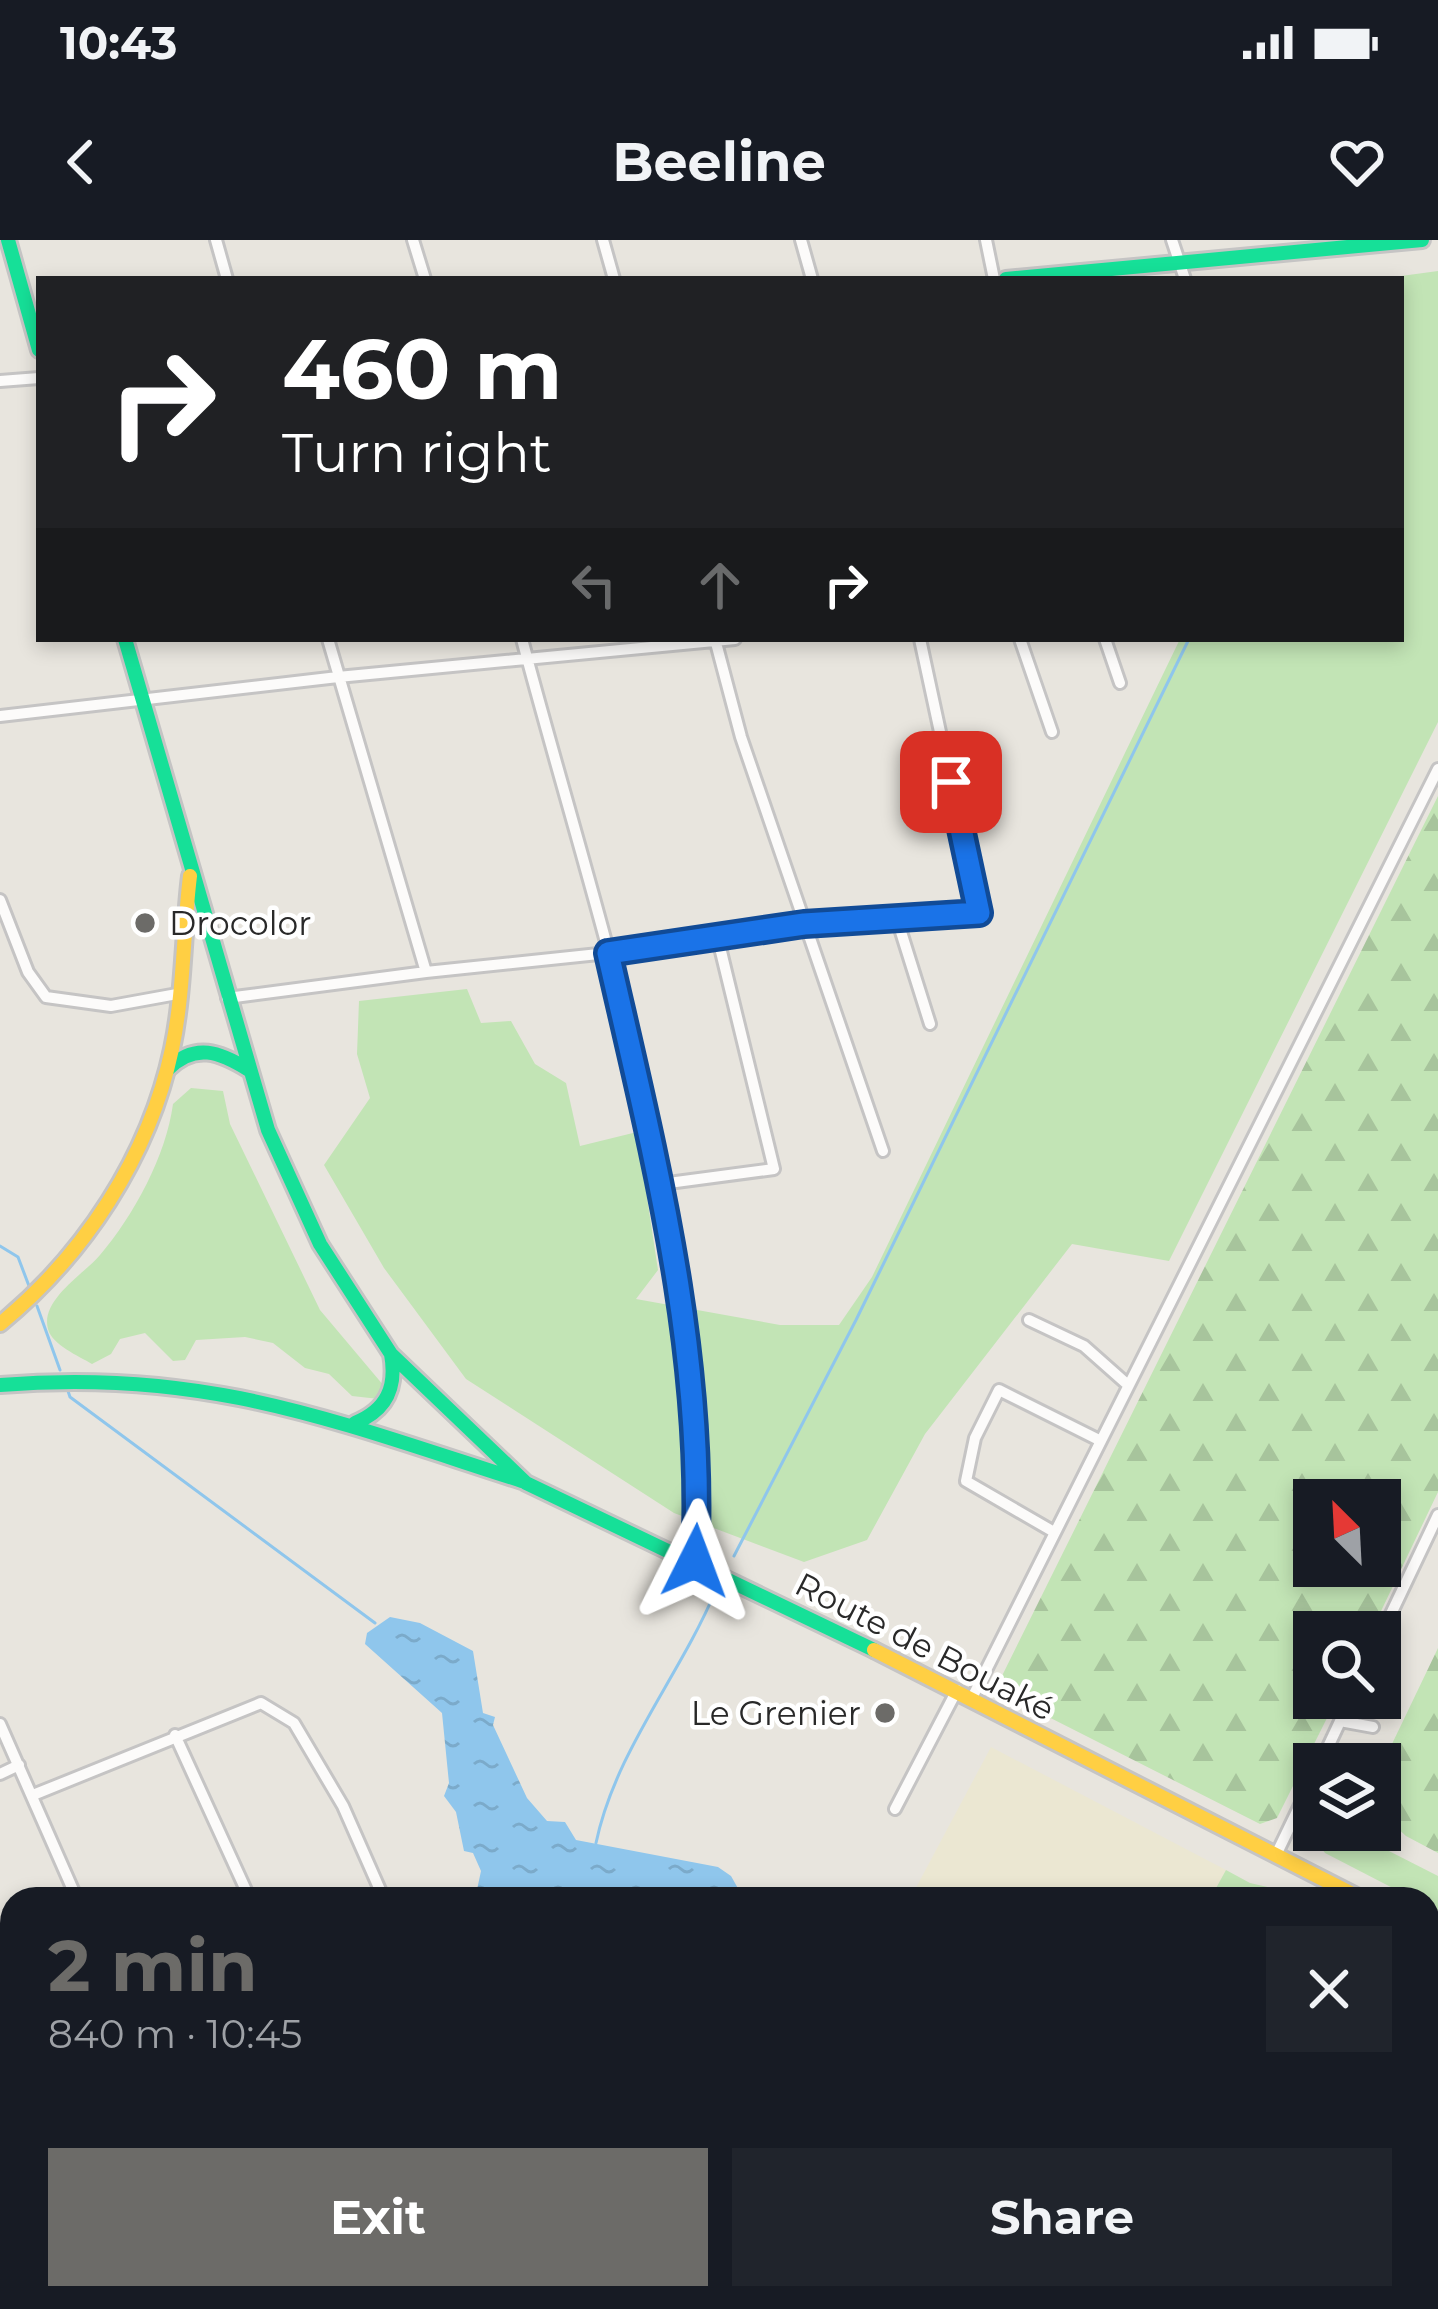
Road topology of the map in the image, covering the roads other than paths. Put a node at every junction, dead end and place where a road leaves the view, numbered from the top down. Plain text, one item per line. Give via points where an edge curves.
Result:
1 (8, 240) edge
2 (216, 240) edge
3 (413, 240) edge
4 (603, 240) edge
5 (801, 240) edge
6 (986, 240) edge
7 (1172, 240) edge
8 (1422, 240) edge
9 (1280, 247) edge
10 (1177, 262) junction
11 (1121, 273) edge
12 (226, 276) edge
13 (424, 276) edge
14 (613, 276) edge
15 (811, 276) edge
16 (993, 276) edge
17 (1074, 276) edge
18 (1184, 276) edge
19 (36, 339) edge
20 (36, 378) edge
21 (0, 381) edge
22 (126, 642) edge
23 (329, 642) edge
24 (523, 642) edge
25 (704, 642) edge
26 (715, 642) edge
27 (921, 642) edge
28 (1021, 642) edge
29 (1106, 642) edge
30 (527, 658) junction
31 (338, 676) junction
32 (1120, 683) dead end
33 (143, 702) junction
34 (0, 716) edge
35 (1052, 732) dead end
36 (1438, 769) edge
37 (190, 872) junction
38 (0, 901) edge
39 (897, 919) junction
40 (804, 924) junction
41 (717, 935) junction
42 (608, 953) junction
43 (426, 972) junction
44 (177, 994) junction
45 (227, 998) junction
46 (930, 1024) dead end
47 (168, 1069) junction
48 (249, 1070) junction
49 (883, 1150) dead end
50 (661, 1184) junction
51 (1029, 1320) dead end
52 (0, 1324) edge
53 (391, 1354) junction
54 (1128, 1384) junction
55 (0, 1385) edge
56 (355, 1424) junction
57 (1099, 1440) junction
58 (526, 1483) junction
59 (1438, 1515) edge
60 (1054, 1532) junction
61 (695, 1561) junction
62 (1392, 1611) edge
63 (965, 1694) junction
64 (1340, 1721) joint
65 (0, 1724) edge
66 (1373, 1727) dead end
67 (175, 1735) junction
68 (1330, 1743) edge
69 (19, 1765) junction
70 (0, 1774) edge
71 (33, 1795) junction
72 (896, 1809) dead end
73 (1293, 1820) edge
74 (1276, 1855) junction
75 (72, 1887) edge
76 (245, 1887) edge
77 (378, 1887) edge
78 (1339, 1887) edge

1 - 19 main road
2 - 12 street
3 - 13 street
4 - 14 street
5 - 15 street
6 - 16 street
7 - 10 street
8 - 9 main road
9 - 10 main road
10 - 11 main road
10 - 18 street
11 - 17 main road
20 - 21 street
22 - 33 main road, Route de Bouaké
23 - 31 street
24 - 30 street
25 - 30 street
26 - 40 street
27 - 39 street via 979,913
28 - 35 street
29 - 32 street
30 - 31 street
30 - 42 street
31 - 33 street
31 - 43 street
33 - 34 street
33 - 37 main road, Route de Bouaké
36 - 54 street
37 - 44 main road
37 - 45 main road, Route de Bouaké
38 - 44 street via 46,997 111,1006
39 - 40 street
39 - 46 street
40 - 41 street
40 - 49 street
41 - 42 street
41 - 50 street via 774,1169
42 - 43 street
42 - 50 street
43 - 45 street
44 - 47 main road
45 - 48 main road, Route de Bouaké
47 - 48 main road via 205,1049
47 - 52 main road via 110,1198 60,1266
48 - 53 main road, Route de Bouaké via 291,1187
50 - 61 street via 694,1375
51 - 54 street via 1084,1346
53 - 56 main road via 392,1392
53 - 58 main road, Route de Bouaké
54 - 57 street
55 - 56 main road via 85,1378 208,1384
56 - 58 main road
57 - 60 street
57 - 60 street via 999,1390 985,1413 966,1481
58 - 61 main road, Route de Bouaké
59 - 62 street
60 - 63 street
61 - 63 main road, Route de Bouaké
63 - 72 street
63 - 74 main road, Route de Bouaké
64 - 66 street
64 - 68 street
65 - 69 street
67 - 71 street
67 - 76 street
67 - 77 street via 261,1702 294,1723
69 - 70 street
69 - 71 street
71 - 75 street
73 - 74 street
74 - 78 main road, Route de Bouaké

